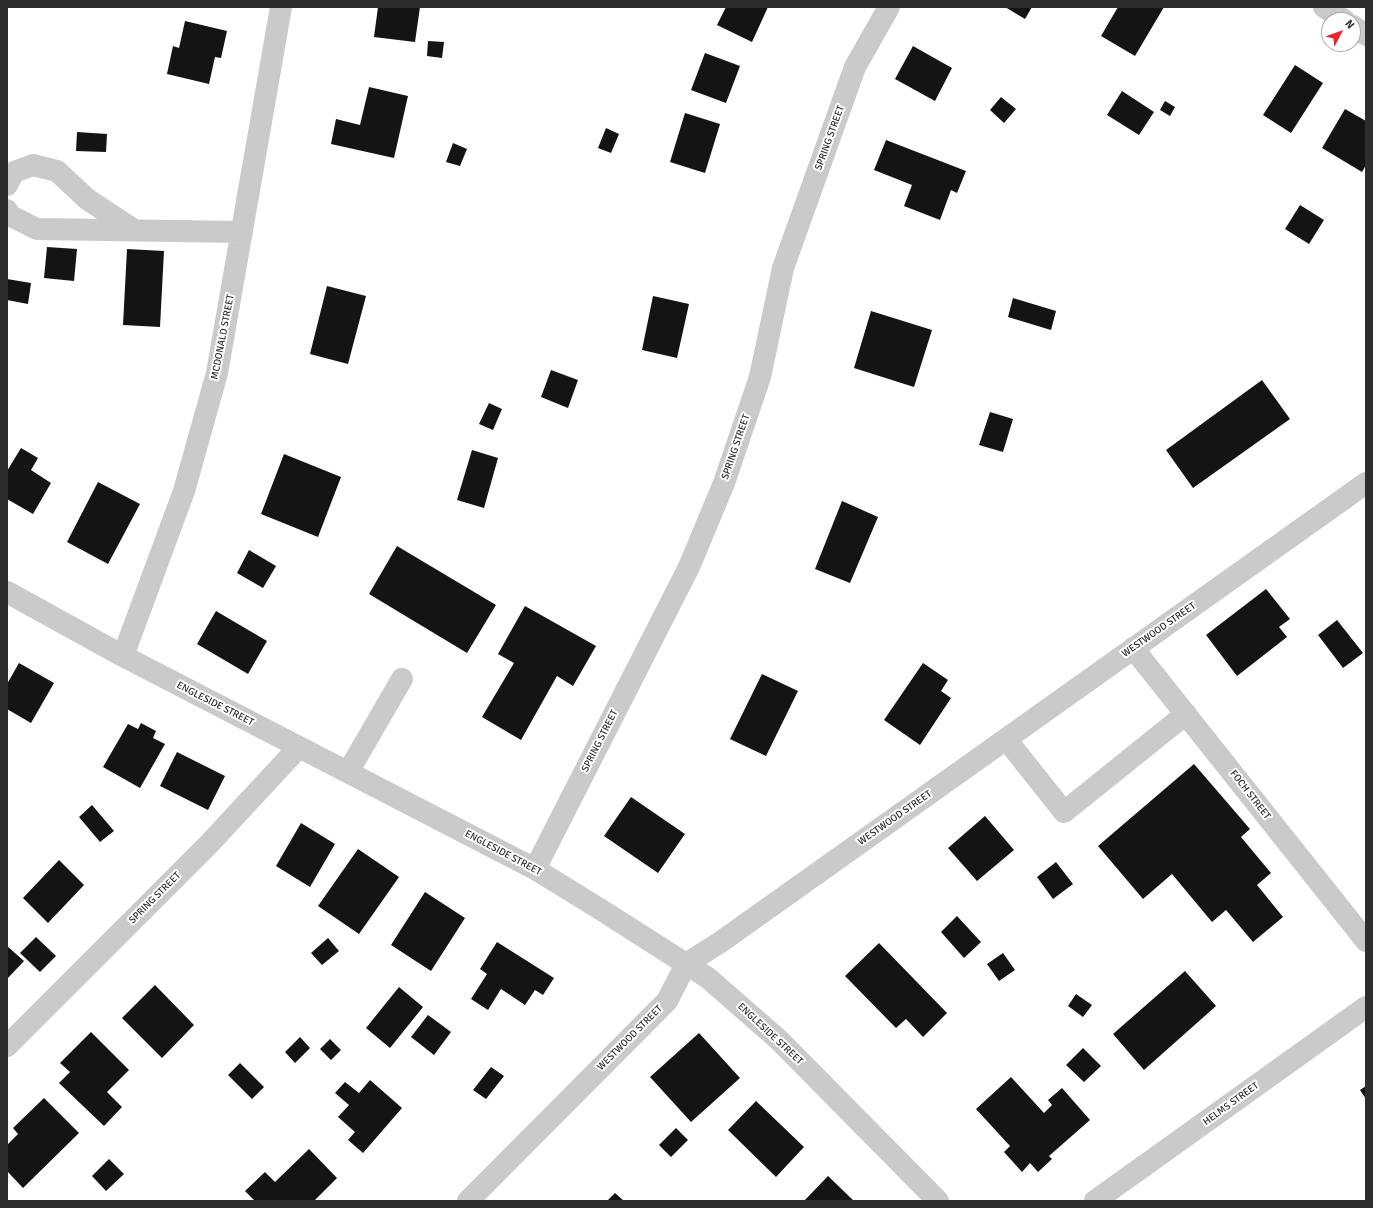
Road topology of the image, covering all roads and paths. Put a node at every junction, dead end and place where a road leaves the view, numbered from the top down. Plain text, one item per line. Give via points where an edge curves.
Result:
1 (280, 7) edge
2 (889, 7) edge
3 (7, 185) edge
4 (7, 210) edge
5 (134, 230) junction
6 (242, 232) junction
7 (1366, 483) edge
8 (7, 592) edge
9 (1133, 648) junction
10 (123, 656) junction
11 (402, 679) dead end
12 (1186, 714) junction
13 (1006, 739) junction
14 (298, 747) junction
15 (348, 772) junction
16 (535, 869) junction
17 (1366, 941) edge
18 (686, 964) junction
19 (1366, 1007) edge
20 (7, 1046) edge
21 (468, 1201) edge
22 (938, 1201) edge
23 (1096, 1201) edge

1 - 6 street, MCDONALD STREET
2 - 16 street, SPRING STREET via 855,67 783,268 760,377 724,483 690,567
3 - 5 street via 14,172 33,165 57,171 87,198
4 - 5 street via 9,216 37,229
5 - 6 street
6 - 10 street, MCDONALD STREET via 217,373 184,492
7 - 9 street, WESTWOOD STREET
8 - 10 street, ENGLESIDE STREET
9 - 12 street, FOCH STREET
9 - 13 street, WESTWOOD STREET
10 - 14 street, ENGLESIDE STREET
11 - 15 street
12 - 13 street via 1064,812
12 - 17 street, FOCH STREET
13 - 18 street, WESTWOOD STREET
14 - 15 street, ENGLESIDE STREET
14 - 20 street, SPRING STREET via 209,844
15 - 16 street, ENGLESIDE STREET
16 - 18 street, ENGLESIDE STREET
18 - 21 street, WESTWOOD STREET via 667,1001
18 - 22 street, ENGLESIDE STREET via 708,978 779,1040
19 - 23 street, HELMS STREET

